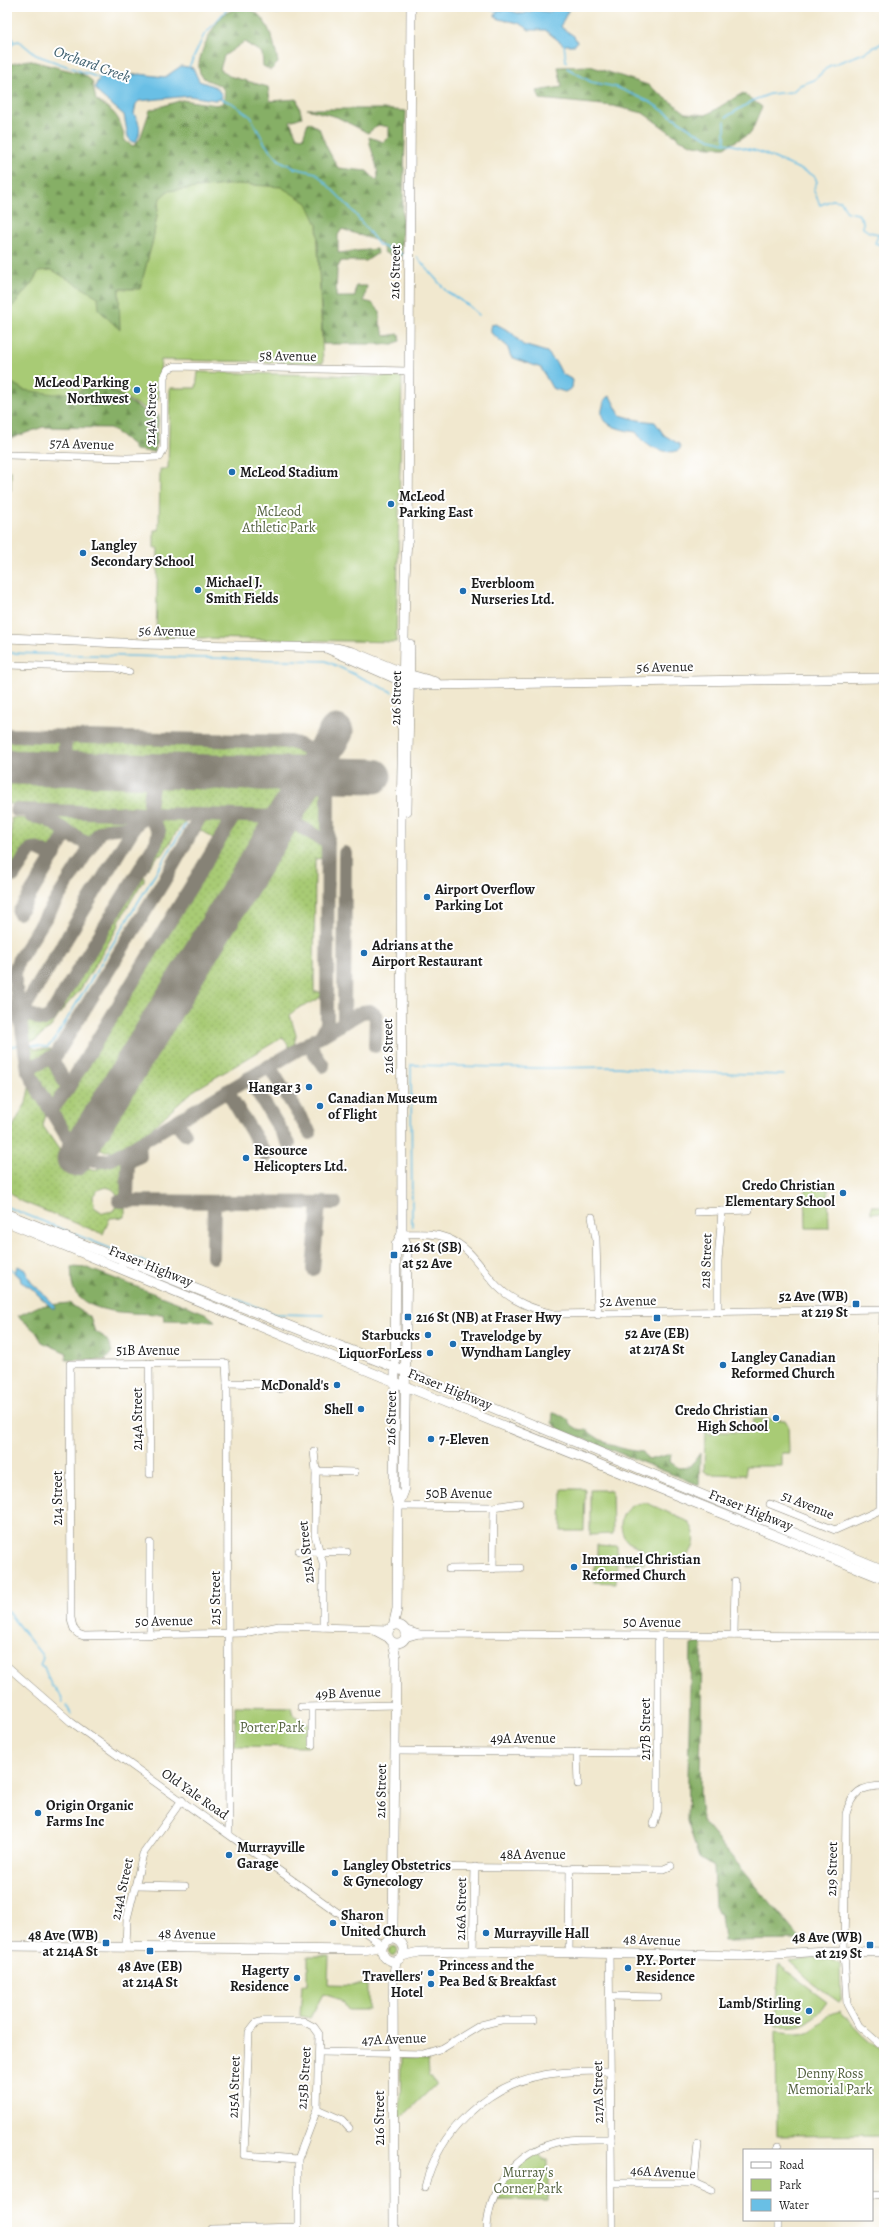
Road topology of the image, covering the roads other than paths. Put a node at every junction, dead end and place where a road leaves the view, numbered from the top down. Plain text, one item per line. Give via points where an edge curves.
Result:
1 (411, 7) edge
2 (168, 369) joint
3 (408, 371) junction
4 (7, 455) edge
5 (157, 458) joint
6 (407, 538) junction
7 (7, 638) edge
8 (404, 640) junction
9 (326, 648) junction
10 (376, 662) junction
11 (7, 665) edge
12 (129, 672) dead end
13 (407, 678) junction
14 (884, 678) edge
15 (749, 1210) dead end
16 (722, 1211) junction
17 (697, 1212) dead end
18 (7, 1214) edge
19 (592, 1217) dead end
20 (7, 1222) edge
21 (402, 1234) junction
22 (883, 1309) edge
23 (718, 1312) junction
24 (598, 1315) junction
25 (149, 1363) junction
26 (226, 1363) joint
27 (70, 1364) joint
28 (395, 1368) junction
29 (405, 1372) junction
30 (395, 1382) junction
31 (227, 1383) junction
32 (405, 1387) junction
33 (281, 1389) dead end
34 (314, 1451) dead end
35 (316, 1471) junction
36 (355, 1472) dead end
37 (150, 1474) dead end
38 (519, 1503) dead end
39 (770, 1504) dead end
40 (398, 1506) junction
41 (494, 1507) junction
42 (882, 1512) edge
43 (150, 1543) dead end
44 (299, 1551) dead end
45 (319, 1551) junction
46 (347, 1552) dead end
47 (493, 1568) junction
48 (520, 1568) dead end
49 (448, 1569) dead end
50 (884, 1570) edge
51 (884, 1579) edge
52 (735, 1581) dead end
53 (323, 1627) junction
54 (75, 1632) joint
55 (228, 1633) junction
56 (150, 1634) junction
57 (397, 1634) junction
58 (658, 1634) junction
59 (734, 1635) junction
60 (884, 1636) edge
61 (7, 1666) edge
62 (396, 1705) junction
63 (301, 1708) dead end
64 (312, 1708) junction
65 (312, 1745) dead end
66 (395, 1751) junction
67 (577, 1752) junction
68 (650, 1753) dead end
69 (578, 1784) dead end
70 (884, 1786) edge
71 (182, 1800) junction
72 (654, 1824) dead end
73 (229, 1834) junction
74 (671, 1866) dead end
75 (394, 1867) junction
76 (475, 1867) junction
77 (570, 1868) junction
78 (136, 1885) junction
79 (185, 1886) dead end
80 (7, 1946) edge
81 (126, 1947) junction
82 (391, 1949) junction
83 (473, 1951) junction
84 (569, 1952) junction
85 (609, 1952) junction
86 (844, 1952) junction
87 (884, 1952) edge
88 (610, 1996) junction
89 (658, 1997) dead end
90 (534, 2020) dead end
91 (256, 2023) joint
92 (884, 2048) edge
93 (320, 2052) junction
94 (393, 2053) junction
95 (610, 2071) junction
96 (317, 2109) junction
97 (349, 2128) dead end
98 (611, 2139) junction
99 (698, 2144) dead end
100 (298, 2159) junction
101 (612, 2183) junction
102 (694, 2184) junction
103 (425, 2187) dead end
104 (712, 2191) dead end
105 (873, 2194) edge
106 (884, 2194) edge
107 (778, 2221) edge
108 (212, 2229) dead end
109 (394, 2232) edge
110 (487, 2232) edge
111 (612, 2232) edge
112 (778, 2232) edge

1 - 3 main road, 216 Street
2 - 3 street, 58 Avenue via 175,366
2 - 5 street, 214A Street via 164,377 164,452
3 - 6 main road, 216 Street
4 - 5 street, 57A Avenue
6 - 8 main road, 216 Street
6 - 13 main road, 216 Street via 410,604
7 - 9 main road, 56 Avenue
8 - 10 main road via 401,655 396,661 387,664
8 - 13 main road, 216 Street
9 - 10 main road, 56 Avenue via 353,652
9 - 13 main road, 56 Avenue
10 - 13 main road, 56 Avenue
11 - 12 street via 116,668
13 - 14 main road, 56 Avenue via 446,684
13 - 21 main road, 216 Street via 401,825
15 - 16 street
16 - 17 street
16 - 23 street, 218 Street via 718,1261
18 - 28 main road, Fraser Highway
19 - 24 street via 596,1239
20 - 30 main road, Fraser Highway
21 - 24 street, 52 Avenue via 433,1234 448,1238 469,1251 506,1293 527,1306 554,1314
21 - 28 main road, 216 Street via 396,1245
21 - 29 main road, 216 Street via 407,1245
22 - 23 street, 52 Avenue
22 - 42 street
23 - 24 street, 52 Avenue
25 - 26 street, 51B Avenue
25 - 27 street, 51B Avenue
25 - 37 street, 214A Street
26 - 31 street, 215 Street
27 - 54 street, 214 Street via 71,1618
28 - 29 main road, Fraser Highway
28 - 30 main road, 216 Street
29 - 32 main road, 216 Street
29 - 50 main road, Fraser Highway
30 - 32 main road, Fraser Highway
30 - 40 main road, 216 Street via 394,1489
31 - 33 street via 267,1384
31 - 55 street, 215 Street
32 - 40 main road, 216 Street via 404,1492
32 - 51 main road, Fraser Highway
34 - 35 street, 215A Street
35 - 36 street
35 - 45 street, 215A Street via 315,1535
38 - 41 street, 50B Avenue
39 - 42 street, 51 Avenue via 834,1530
40 - 41 street, 50B Avenue
40 - 57 main road, 216 Street
41 - 47 street
43 - 56 street
44 - 45 street
45 - 46 street
45 - 53 street, 215A Street via 323,1564
47 - 48 street
47 - 49 street
52 - 59 street
53 - 55 street, 50 Avenue via 274,1626 244,1633
53 - 57 street, 50 Avenue
54 - 56 street, 50 Avenue via 84,1636
55 - 56 street, 50 Avenue
55 - 73 street, 215 Street
57 - 58 street, 50 Avenue
57 - 62 main road, 216 Street
58 - 59 street, 50 Avenue
58 - 72 street, 217B Street via 658,1811
59 - 60 street, 50 Avenue
61 - 71 street, Old Yale Road via 71,1722
62 - 64 street, 49B Avenue
62 - 66 main road, 216 Street
63 - 64 street, 49B Avenue
64 - 65 street
66 - 67 street, 49A Avenue
66 - 75 main road, 216 Street
67 - 68 street, 49A Avenue
67 - 69 street
70 - 86 street, 219 Street via 868,1786 858,1791 849,1801 846,1814
71 - 73 street, Old Yale Road
71 - 78 street, 214A Street via 143,1854
73 - 82 street, Old Yale Road
74 - 77 street, 48A Avenue via 664,1869
75 - 76 street, 48A Avenue
75 - 82 main road, 216 Street
76 - 77 street, 48A Avenue
76 - 83 street, 216A Street
77 - 84 street
78 - 79 street
78 - 81 street, 214A Street via 127,1919
80 - 81 main road, 48 Avenue
81 - 82 main road, 48 Avenue
82 - 83 main road, 48 Avenue via 419,1952
82 - 94 main road, 216 Street
83 - 84 main road, 48 Avenue
84 - 85 main road, 48 Avenue
85 - 86 main road, 48 Avenue via 744,1956
85 - 88 street, 217A Street
86 - 87 main road, 48 Avenue
86 - 92 street via 847,2004 859,2026
88 - 89 street
88 - 95 street, 217A Street
90 - 94 street, 47A Avenue via 501,2020 481,2025 443,2048 423,2054
91 - 93 street, 215B Street via 304,2021 314,2027 319,2034
91 - 100 street, 215A Street via 249,2032 244,2155
93 - 94 street, 47A Avenue
93 - 96 street, 215B Street
94 - 109 main road, 216 Street
95 - 98 street, 217A Street
95 - 103 street via 542,2075 523,2080 490,2097 453,2130 432,2164
96 - 97 street via 342,2120
96 - 100 street, 215B Street
98 - 101 street, 217A Street
98 - 110 street via 554,2143 537,2149 516,2163 502,2180 493,2200
99 - 102 street
100 - 108 street, 215B Street via 298,2227
101 - 102 street, 46A Avenue
101 - 111 street, 217A Street
102 - 104 street, 46A Avenue
105 - 106 street
107 - 112 street

